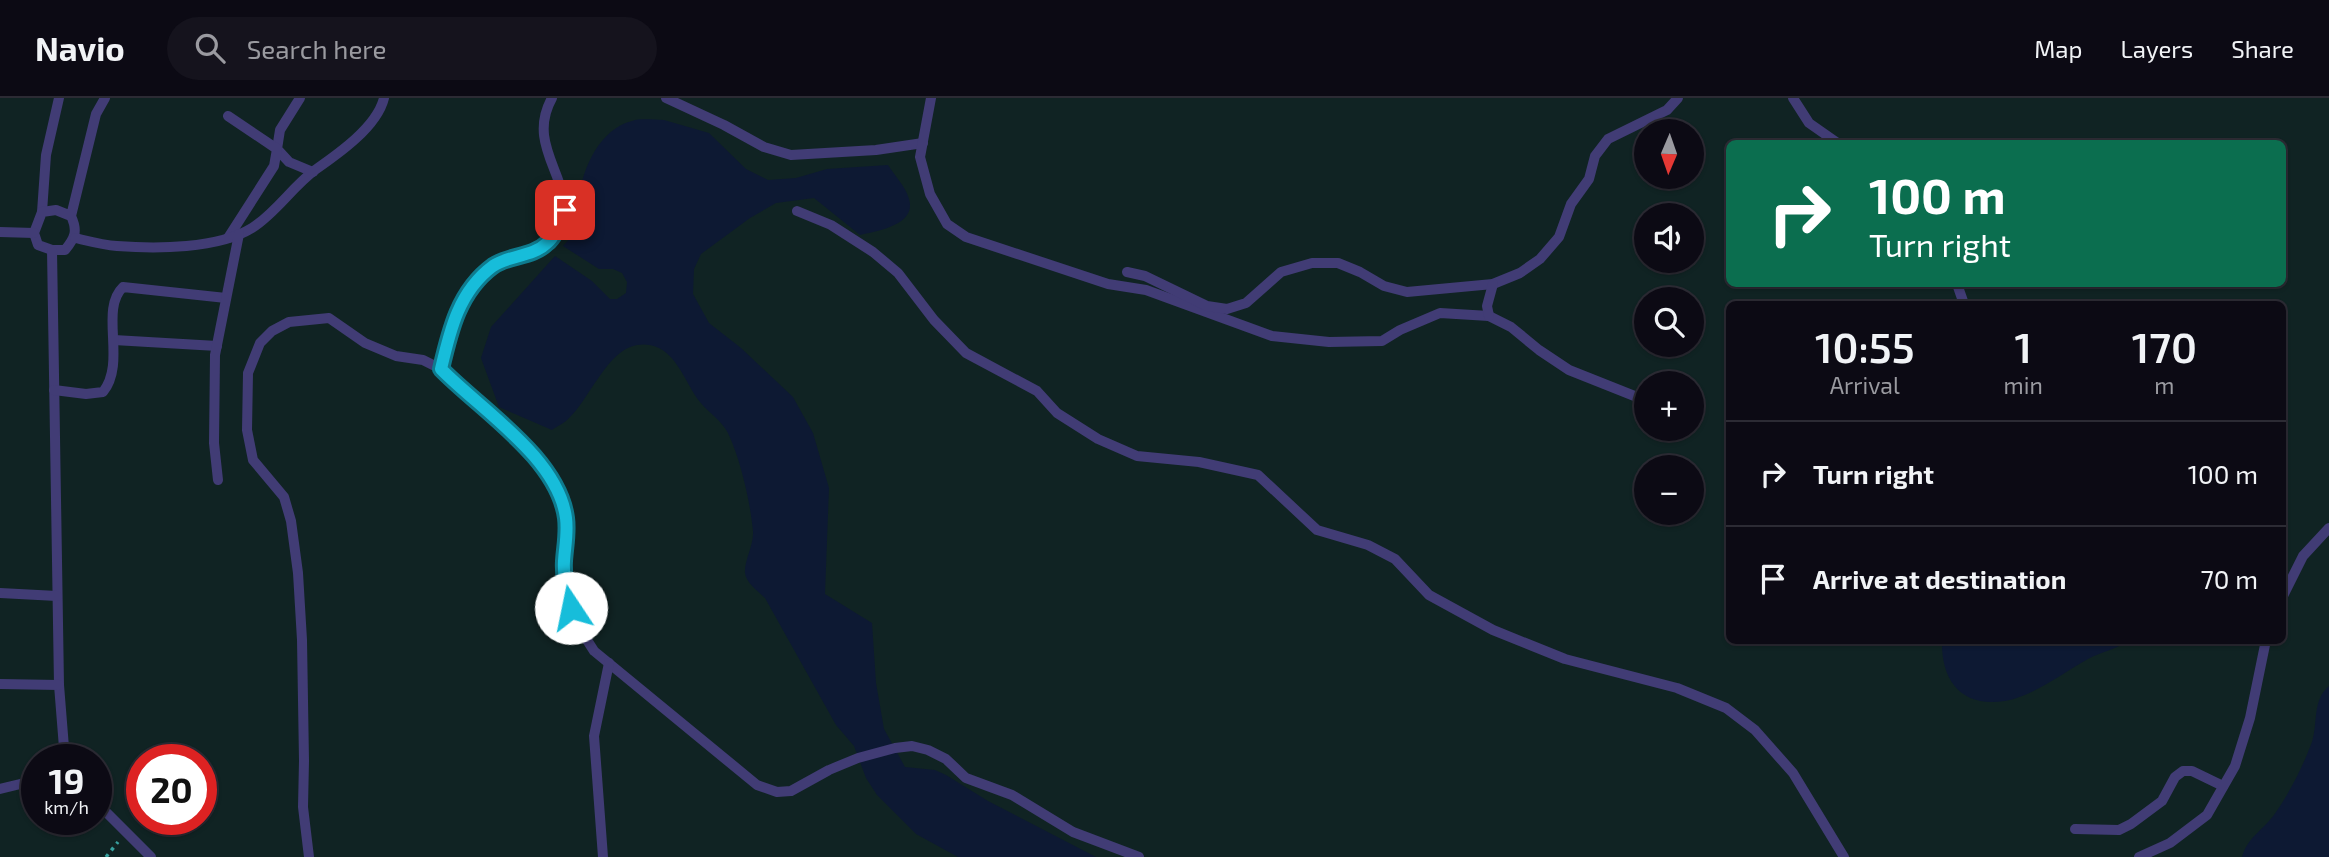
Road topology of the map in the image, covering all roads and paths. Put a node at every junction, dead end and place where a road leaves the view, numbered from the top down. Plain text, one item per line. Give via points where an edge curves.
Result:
1 (59, 98) edge
2 (105, 98) edge
3 (300, 98) edge
4 (384, 98) edge
5 (552, 98) edge
6 (666, 98) edge
7 (931, 98) edge
8 (1678, 98) edge
9 (1793, 98) edge
10 (228, 116) dead end
11 (1833, 140) edge
12 (923, 143) junction
13 (277, 149) junction
14 (313, 172) junction
15 (797, 211) dead end
16 (42, 212) junction
17 (71, 216) junction
18 (0, 233) edge
19 (34, 233) junction
20 (239, 234) junction
21 (75, 238) junction
22 (226, 241) junction
23 (52, 250) junction
24 (1126, 272) dead end
25 (1493, 284) junction
26 (226, 298) junction
27 (1489, 316) junction
28 (114, 340) junction
29 (217, 346) junction
30 (441, 369) junction
31 (54, 390) junction
32 (1634, 396) edge
33 (218, 480) dead end
34 (2329, 528) edge
35 (2286, 590) edge
36 (0, 593) edge
37 (57, 596) junction
38 (2265, 644) edge
39 (609, 663) junction
40 (0, 684) edge
41 (59, 685) junction
42 (64, 744) edge
43 (21, 784) edge
44 (2223, 786) junction
45 (0, 789) edge
46 (112, 819) edge
47 (2076, 829) dead end
48 (151, 857) edge
49 (309, 857) edge
50 (603, 857) edge
51 (1139, 857) edge
52 (1844, 857) edge
53 (2139, 857) edge

1 - 16 lane via 46,155
2 - 17 lane via 96,114
3 - 13 lane via 280,130
4 - 14 lane via 340,154
5 - 30 lane via 544,138 565,200 562,218 548,243 494,265 473,283 453,320
6 - 12 lane via 764,147 791,155
7 - 12 lane
8 - 25 lane via 1667,110 1608,139 1570,204 1559,236 1540,259
9 - 11 lane via 1810,123
10 - 13 lane
12 - 27 lane via 920,158 930,194 947,224 966,237 1108,284 1146,289 1272,336 1382,341 1440,313
13 - 14 lane via 289,162
13 - 22 lane via 274,166
14 - 20 lane via 253,227
15 - 52 lane via 831,225 873,252 898,273 966,353 1037,391 1057,412 1098,439 1137,456 1258,475 1317,530 1368,545 1395,559 1429,595 1493,630 1565,659 1677,688 1726,708 1755,730 1793,773
16 - 17 lane via 56,210
16 - 19 lane
17 - 21 lane
18 - 19 lane
19 - 23 lane via 38,245
20 - 22 lane
20 - 26 lane
21 - 22 lane via 115,246
21 - 23 lane via 65,250
23 - 31 lane
24 - 25 lane via 1145,276 1207,306 1227,309 1246,303 1281,272 1312,263 1338,263 1407,292
25 - 27 lane
26 - 28 lane via 123,287 116,294
26 - 29 lane
27 - 32 lane via 1569,370
28 - 29 lane
28 - 31 lane via 111,382 103,392
29 - 33 lane via 214,443
30 - 39 lane via 527,448 560,496 568,538 564,579 571,608 594,651
30 - 49 lane via 365,343 329,318 315,318 289,321 272,331 260,343 248,373 247,430 253,460 284,497 298,573 303,807
31 - 37 lane
34 - 35 lane via 2304,556
36 - 37 lane
37 - 41 lane
38 - 44 lane via 2250,718 2235,766
39 - 50 lane via 594,736
39 - 51 lane via 757,785 791,791 858,758 912,746 946,759 966,778 1012,795 1073,832
40 - 41 lane
41 - 42 lane
43 - 45 lane
44 - 47 lane via 2183,771 2162,801 2131,824 2119,830
44 - 53 lane via 2207,815 2170,843
46 - 48 lane

